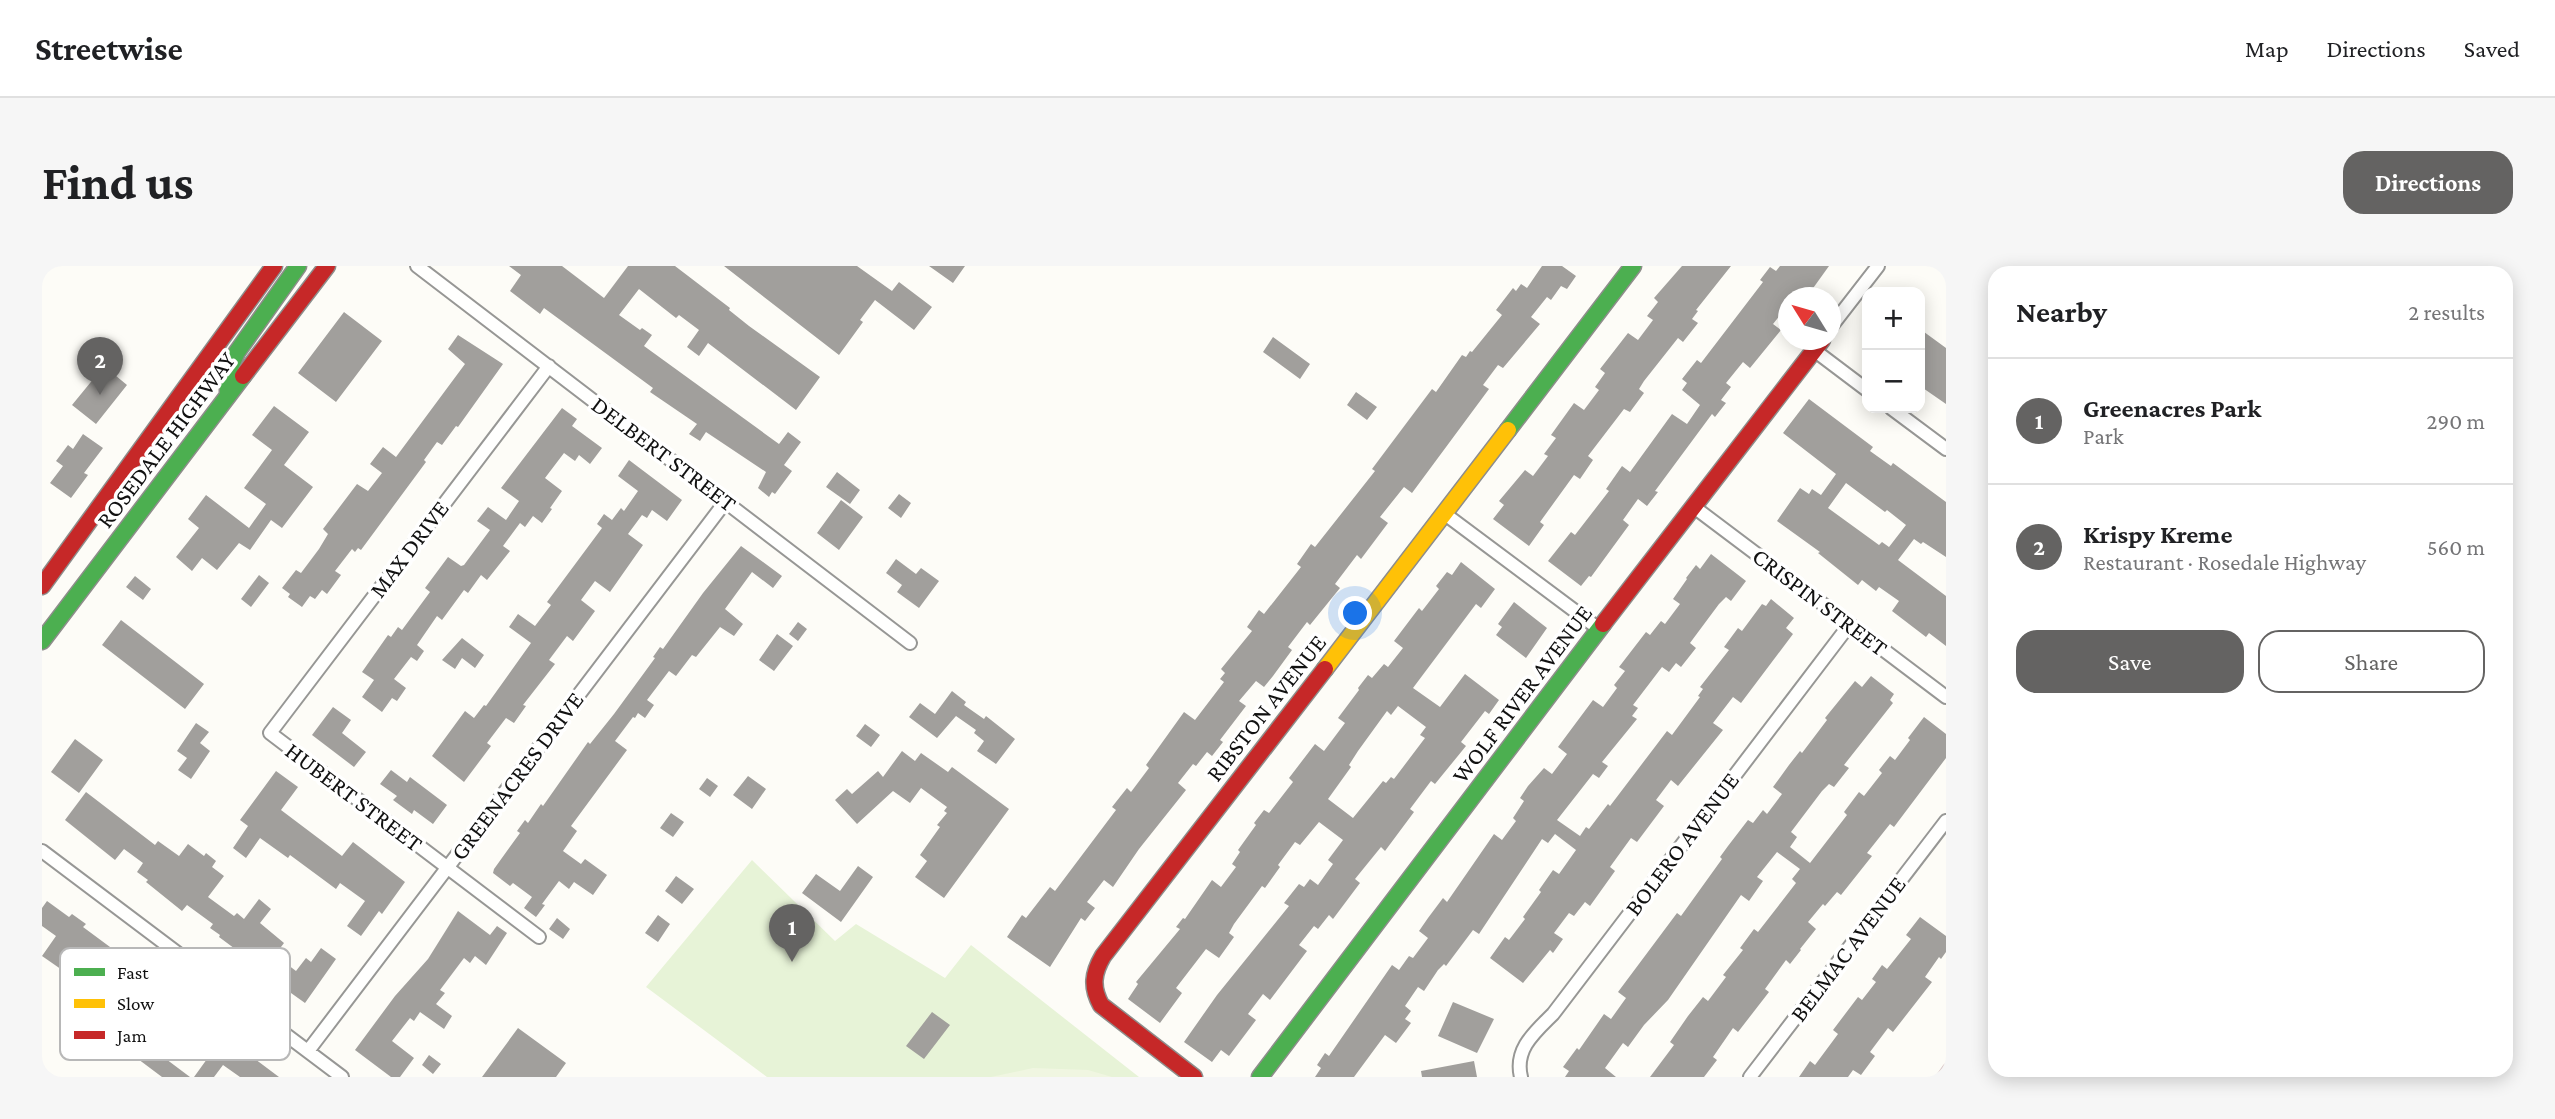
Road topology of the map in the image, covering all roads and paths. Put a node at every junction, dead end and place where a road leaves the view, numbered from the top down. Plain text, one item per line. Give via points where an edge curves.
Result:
1 (274, 266) edge
2 (299, 266) edge
3 (327, 266) edge
4 (417, 266) edge
5 (1633, 266) edge
6 (1878, 266) edge
7 (1841, 314) edge
8 (1814, 350) edge
9 (1823, 350) edge
10 (549, 366) junction
11 (1862, 385) edge
12 (228, 396) junction
13 (1898, 413) edge
14 (1946, 449) edge
15 (726, 501) junction
16 (1694, 507) junction
17 (1445, 514) junction
18 (42, 586) edge
19 (1850, 624) junction
20 (1599, 629) junction
21 (42, 640) edge
22 (910, 643) dead end
23 (1946, 697) edge
24 (270, 733) joint
25 (1946, 821) edge
26 (42, 852) edge
27 (447, 868) junction
28 (539, 937) dead end
29 (170, 948) edge
30 (290, 1038) edge
31 (308, 1051) junction
32 (1519, 1071) edge
33 (342, 1077) edge
34 (1194, 1077) edge
35 (1260, 1077) edge
36 (1750, 1077) edge

1 - 18 street, ROSEDALE HIGHWAY
2 - 12 street via 236,352 228,372
3 - 12 street, ROSEDALE HIGHWAY
4 - 10 street, DELBERT STREET
5 - 17 street, RIBSTON AVENUE
6 - 7 street
8 - 16 street, WOLF RIVER AVENUE
9 - 11 street
10 - 15 street, DELBERT STREET
10 - 24 street, MAX DRIVE
12 - 21 street, ROSEDALE HIGHWAY
13 - 14 street
15 - 22 street, DELBERT STREET
15 - 27 street, GREENACRES DRIVE
16 - 19 street, CRISPIN STREET
16 - 20 street, WOLF RIVER AVENUE
17 - 20 street
17 - 34 street, RIBSTON AVENUE via 1096,968 1092,981 1101,1005
19 - 23 street, CRISPIN STREET
19 - 32 street, BOLERO AVENUE via 1553,1014 1529,1039 1520,1055
20 - 35 street, WOLF RIVER AVENUE
24 - 27 street, HUBERT STREET
25 - 36 street, BELMAC AVENUE
26 - 29 street
27 - 28 street, HUBERT STREET
27 - 31 street, GREENACRES DRIVE
30 - 31 street
31 - 33 street

